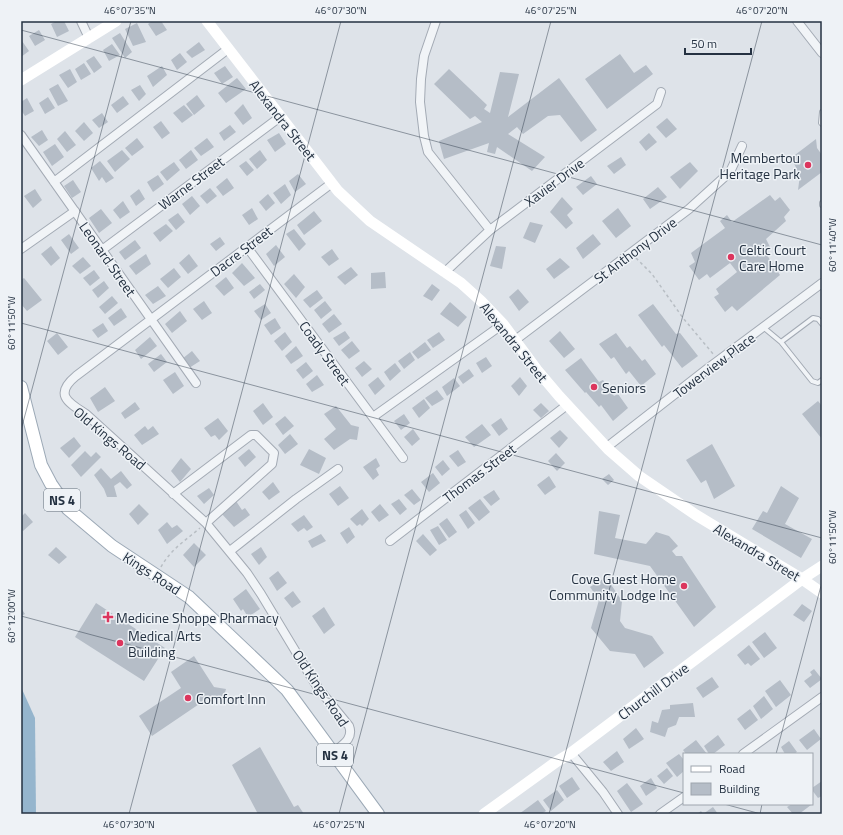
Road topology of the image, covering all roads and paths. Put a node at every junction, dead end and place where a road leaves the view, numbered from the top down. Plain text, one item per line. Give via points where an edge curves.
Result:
1 (82, 21) edge
2 (116, 21) edge
3 (206, 21) edge
4 (436, 21) edge
5 (797, 21) edge
6 (88, 38) junction
7 (228, 49) junction
8 (822, 53) edge
9 (21, 80) edge
10 (660, 92) dead end
11 (822, 112) edge
12 (280, 116) junction
13 (822, 124) edge
14 (21, 135) edge
15 (742, 146) dead end
16 (54, 182) junction
17 (332, 183) junction
18 (75, 211) junction
19 (490, 230) junction
20 (247, 247) junction
21 (21, 249) edge
22 (102, 250) junction
23 (630, 253) junction
24 (445, 272) junction
25 (822, 283) edge
26 (151, 319) junction
27 (503, 324) junction
28 (822, 324) edge
29 (763, 327) junction
30 (514, 341) junction
31 (781, 342) junction
32 (718, 361) junction
33 (822, 380) edge
34 (196, 383) dead end
35 (21, 387) edge
36 (567, 405) junction
37 (373, 417) junction
38 (607, 447) junction
39 (403, 458) dead end
40 (338, 469) dead end
41 (174, 494) junction
42 (206, 523) junction
43 (390, 541) dead end
44 (230, 551) junction
45 (822, 566) edge
46 (156, 575) junction
47 (802, 579) junction
48 (822, 593) edge
49 (822, 697) edge
50 (333, 753) junction
51 (571, 753) junction
52 (744, 753) edge
53 (683, 798) edge
54 (378, 814) edge
55 (484, 814) edge
56 (618, 814) edge
57 (660, 814) edge

1 - 6 street
2 - 6 main road
3 - 7 main road, Alexandra Street
4 - 19 street via 424,56 421,79 420,102 428,152
5 - 8 street
6 - 9 main road
7 - 12 main road, Alexandra Street
7 - 16 street
10 - 19 street, Xavier Drive via 657,104
11 - 13 lane
12 - 17 main road, Alexandra Street
12 - 22 street, Warne Street
14 - 16 street, Leonard Street
15 - 23 street, St Anthony Drive via 730,172 689,209
16 - 18 street, Leonard Street
17 - 20 street, Dacre Street
17 - 24 main road, Alexandra Street via 346,200 370,221
18 - 21 street
18 - 22 street, Leonard Street
19 - 24 street, Xavier Drive
20 - 26 street, Dacre Street
20 - 37 street, Coady Street
22 - 26 street, Leonard Street
23 - 30 street, St Anthony Drive
23 - 32 path via 652,274
24 - 27 main road, Alexandra Street via 475,296
25 - 29 street, Towerview Place
26 - 34 street, Leonard Street
26 - 41 street, Old Kings Road via 69,381 65,394 70,405 86,414
27 - 30 main road, Alexandra Street
27 - 37 street
28 - 31 lane via 813,318
29 - 31 lane
29 - 32 street, Towerview Place
30 - 36 main road, Alexandra Street
31 - 33 lane via 812,381 818,383
32 - 38 street, Towerview Place
35 - 46 main road, Kings Road / NS 4 via 41,464 50,484 68,509 112,546
36 - 38 main road, Alexandra Street
36 - 43 street, Thomas Street
37 - 39 street, Coady Street
38 - 47 main road, Alexandra Street via 651,485
40 - 44 street
41 - 42 street, Old Kings Road
41 - 42 street via 251,435 260,438 274,453 272,464
42 - 44 street, Old Kings Road
42 - 46 path via 164,560
44 - 50 street, Old Kings Road via 247,572 318,688 349,726 348,740
45 - 47 main road, Churchill Drive
46 - 50 main road, Kings Road / NS 4 via 189,597 295,698
47 - 48 main road, Alexandra Street
47 - 51 main road, Churchill Drive
49 - 52 street
50 - 54 main road, Kings Road / NS 4
51 - 55 main road, Churchill Drive
51 - 56 street
53 - 57 street

